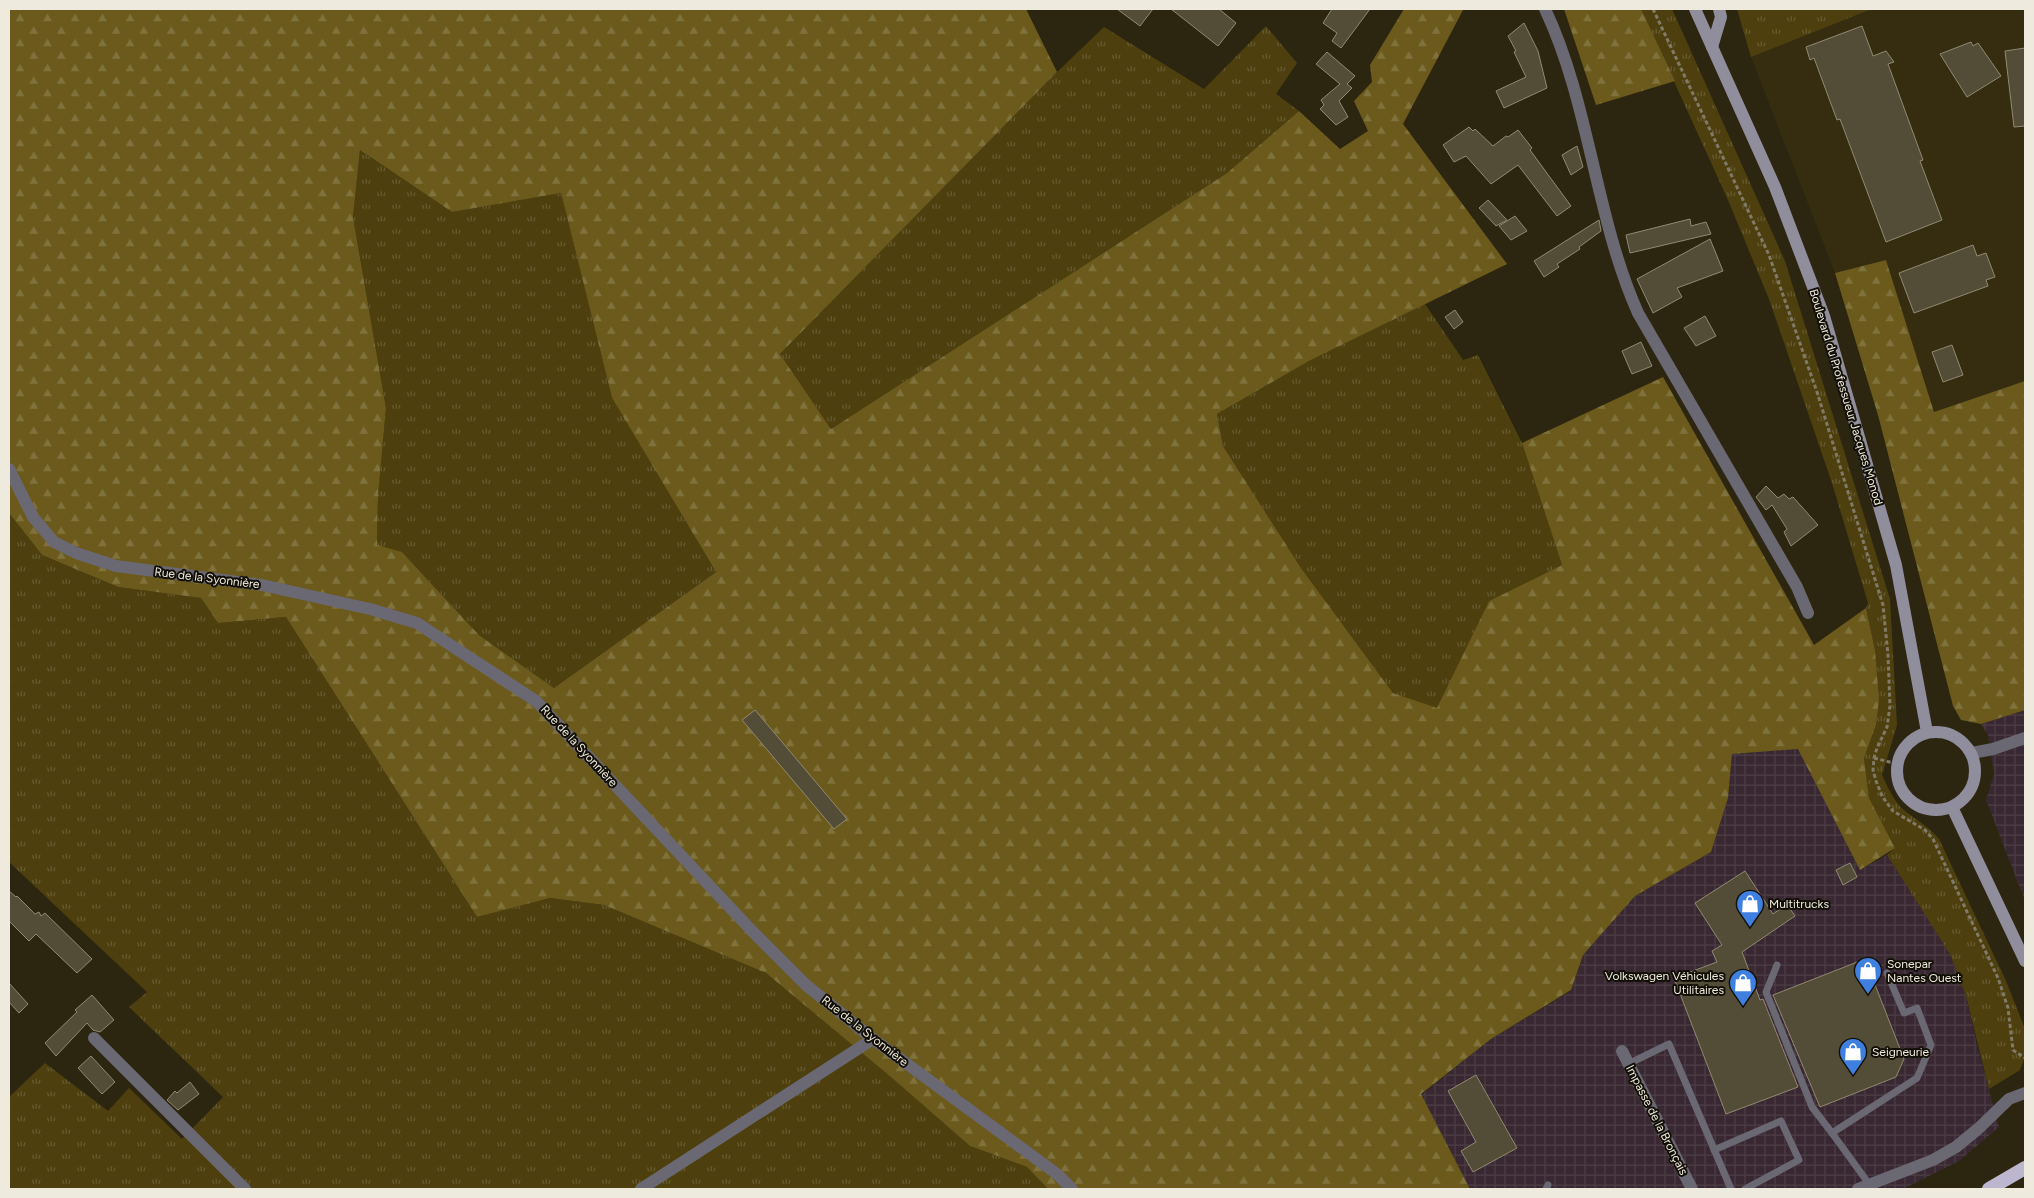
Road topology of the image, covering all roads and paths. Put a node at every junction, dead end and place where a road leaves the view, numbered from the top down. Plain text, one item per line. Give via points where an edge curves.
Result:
1 (1545, 9) edge
2 (1653, 9) edge
3 (1695, 9) edge
4 (1719, 9) edge
5 (1712, 47) junction
6 (9, 469) edge
7 (1808, 613) dead end
8 (1927, 732) junction
9 (2025, 738) edge
10 (1972, 753) junction
11 (1874, 758) junction
12 (1897, 764) junction
13 (1952, 807) junction
14 (2025, 961) edge
15 (1777, 965) dead end
16 (1887, 973) dead end
17 (94, 1038) dead end
18 (873, 1039) junction
19 (1622, 1051) dead end
20 (2025, 1058) edge
21 (1628, 1064) junction
22 (2025, 1093) edge
23 (1832, 1133) junction
24 (1714, 1150) junction
25 (2025, 1168) edge
26 (1863, 1187) edge
27 (245, 1189) edge
28 (641, 1189) edge
29 (1072, 1189) edge
30 (1692, 1189) edge
31 (1731, 1189) edge
32 (1746, 1189) edge
33 (1989, 1189) edge

1 - 7 street via 1575,97 1625,283 1638,313 1797,587
2 - 11 path via 1769,255 1883,605 1890,706 1887,727
3 - 5 main road, Boulevard du Professueur Jacques Monod
4 - 5 main road via 1721,17
5 - 8 main road, Boulevard du Professueur Jacques Monod via 1775,186 1824,316 1896,565
6 - 18 street, Rue de la Syonnière via 33,517 54,542 76,554 116,566 262,585 417,622 536,701 793,972
8 - 10 main road via 1953,734
8 - 12 main road via 1914,737 1905,746
9 - 10 street
10 - 13 main road via 1975,771 1971,790
11 - 12 path
11 - 20 path via 1876,781 1882,796 1893,811 1925,830 1933,839 1998,978 2008,1008 2013,1050
12 - 13 main road via 1898,784 1914,804 1926,809
13 - 14 main road
15 - 23 lane via 1766,992 1812,1107
16 - 23 lane via 1904,1013 1917,1008 1931,1046 1917,1078
17 - 27 street
18 - 28 street
18 - 29 street, Rue de la Syonnière via 1057,1174
19 - 21 street, Impasse de la Bronçais
21 - 24 lane via 1669,1044
21 - 30 street, Impasse de la Bronçais
22 - 26 street via 2009,1099 1956,1147 1933,1160
23 - 26 lane
24 - 31 lane
24 - 32 lane via 1781,1121 1799,1160
25 - 33 highway

